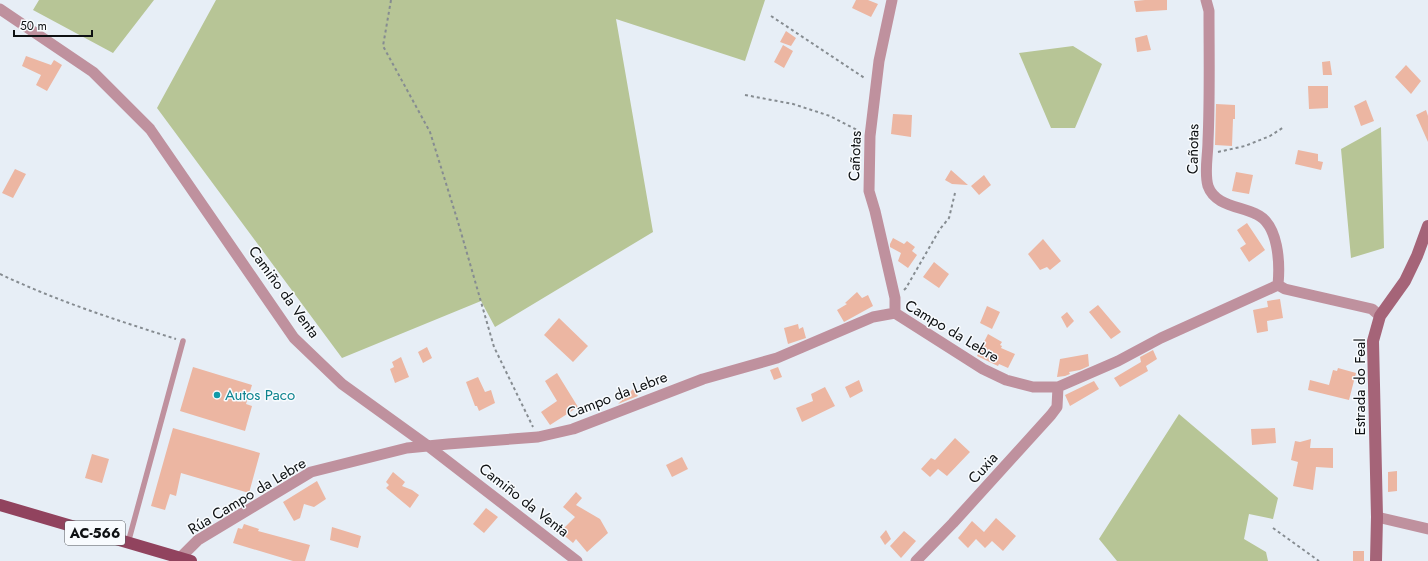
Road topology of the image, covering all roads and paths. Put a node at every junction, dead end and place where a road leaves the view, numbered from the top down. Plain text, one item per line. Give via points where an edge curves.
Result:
1 (391, 0) edge
2 (892, 0) edge
3 (1206, 0) edge
4 (0, 10) edge
5 (771, 16) dead end
6 (876, 85) junction
7 (745, 95) dead end
8 (1284, 127) dead end
9 (870, 136) junction
10 (1207, 154) junction
11 (955, 193) dead end
12 (1428, 226) edge
13 (0, 274) edge
14 (1278, 285) junction
15 (895, 298) junction
16 (895, 313) junction
17 (1380, 316) junction
18 (183, 341) joint
19 (1058, 387) junction
20 (538, 437) junction
21 (428, 446) junction
22 (0, 505) edge
23 (1377, 517) junction
24 (1273, 528) dead end
25 (1428, 529) edge
26 (128, 543) junction
27 (185, 559) edge
28 (577, 561) edge
29 (916, 561) edge
30 (1319, 561) edge
31 (1376, 561) edge

1 - 20 path via 383,46 430,132 494,347
2 - 6 street, Cañotas
3 - 10 street, Cañotas via 1209,11
4 - 21 street, Camiño da Venta via 92,72 150,129 294,338 342,384
5 - 6 path
6 - 9 street, Cañotas
7 - 9 path via 793,104 830,116
8 - 10 path via 1245,146
9 - 15 street, Cañotas via 869,191
10 - 14 street, Cañotas via 1206,173 1212,194 1223,203 1258,214 1270,226 1276,244
11 - 15 path via 949,218 906,288
12 - 17 main road, Estrada do Feal via 1405,280
13 - 18 path via 28,288 88,310
14 - 17 street via 1285,289 1372,308
14 - 19 street, Campo da Lebre
15 - 16 street, Cañotas
16 - 19 street, Campo da Lebre via 983,369 1000,377 1033,388
16 - 20 street, Campo da Lebre via 873,317 777,358 703,379 573,429
17 - 23 main road, Estrada do Feal via 1374,341
18 - 26 lane
19 - 29 street, Cuxia via 1057,407 1051,415
20 - 21 street, Campo da Lebre
21 - 27 street, Rúa Campo da Lebre via 386,453 311,472 198,540
21 - 28 street, Camiño da Venta
22 - 26 main road, AC-566
23 - 25 street
23 - 31 main road, Estrada do Feal
24 - 30 path
26 - 27 main road, AC-566

